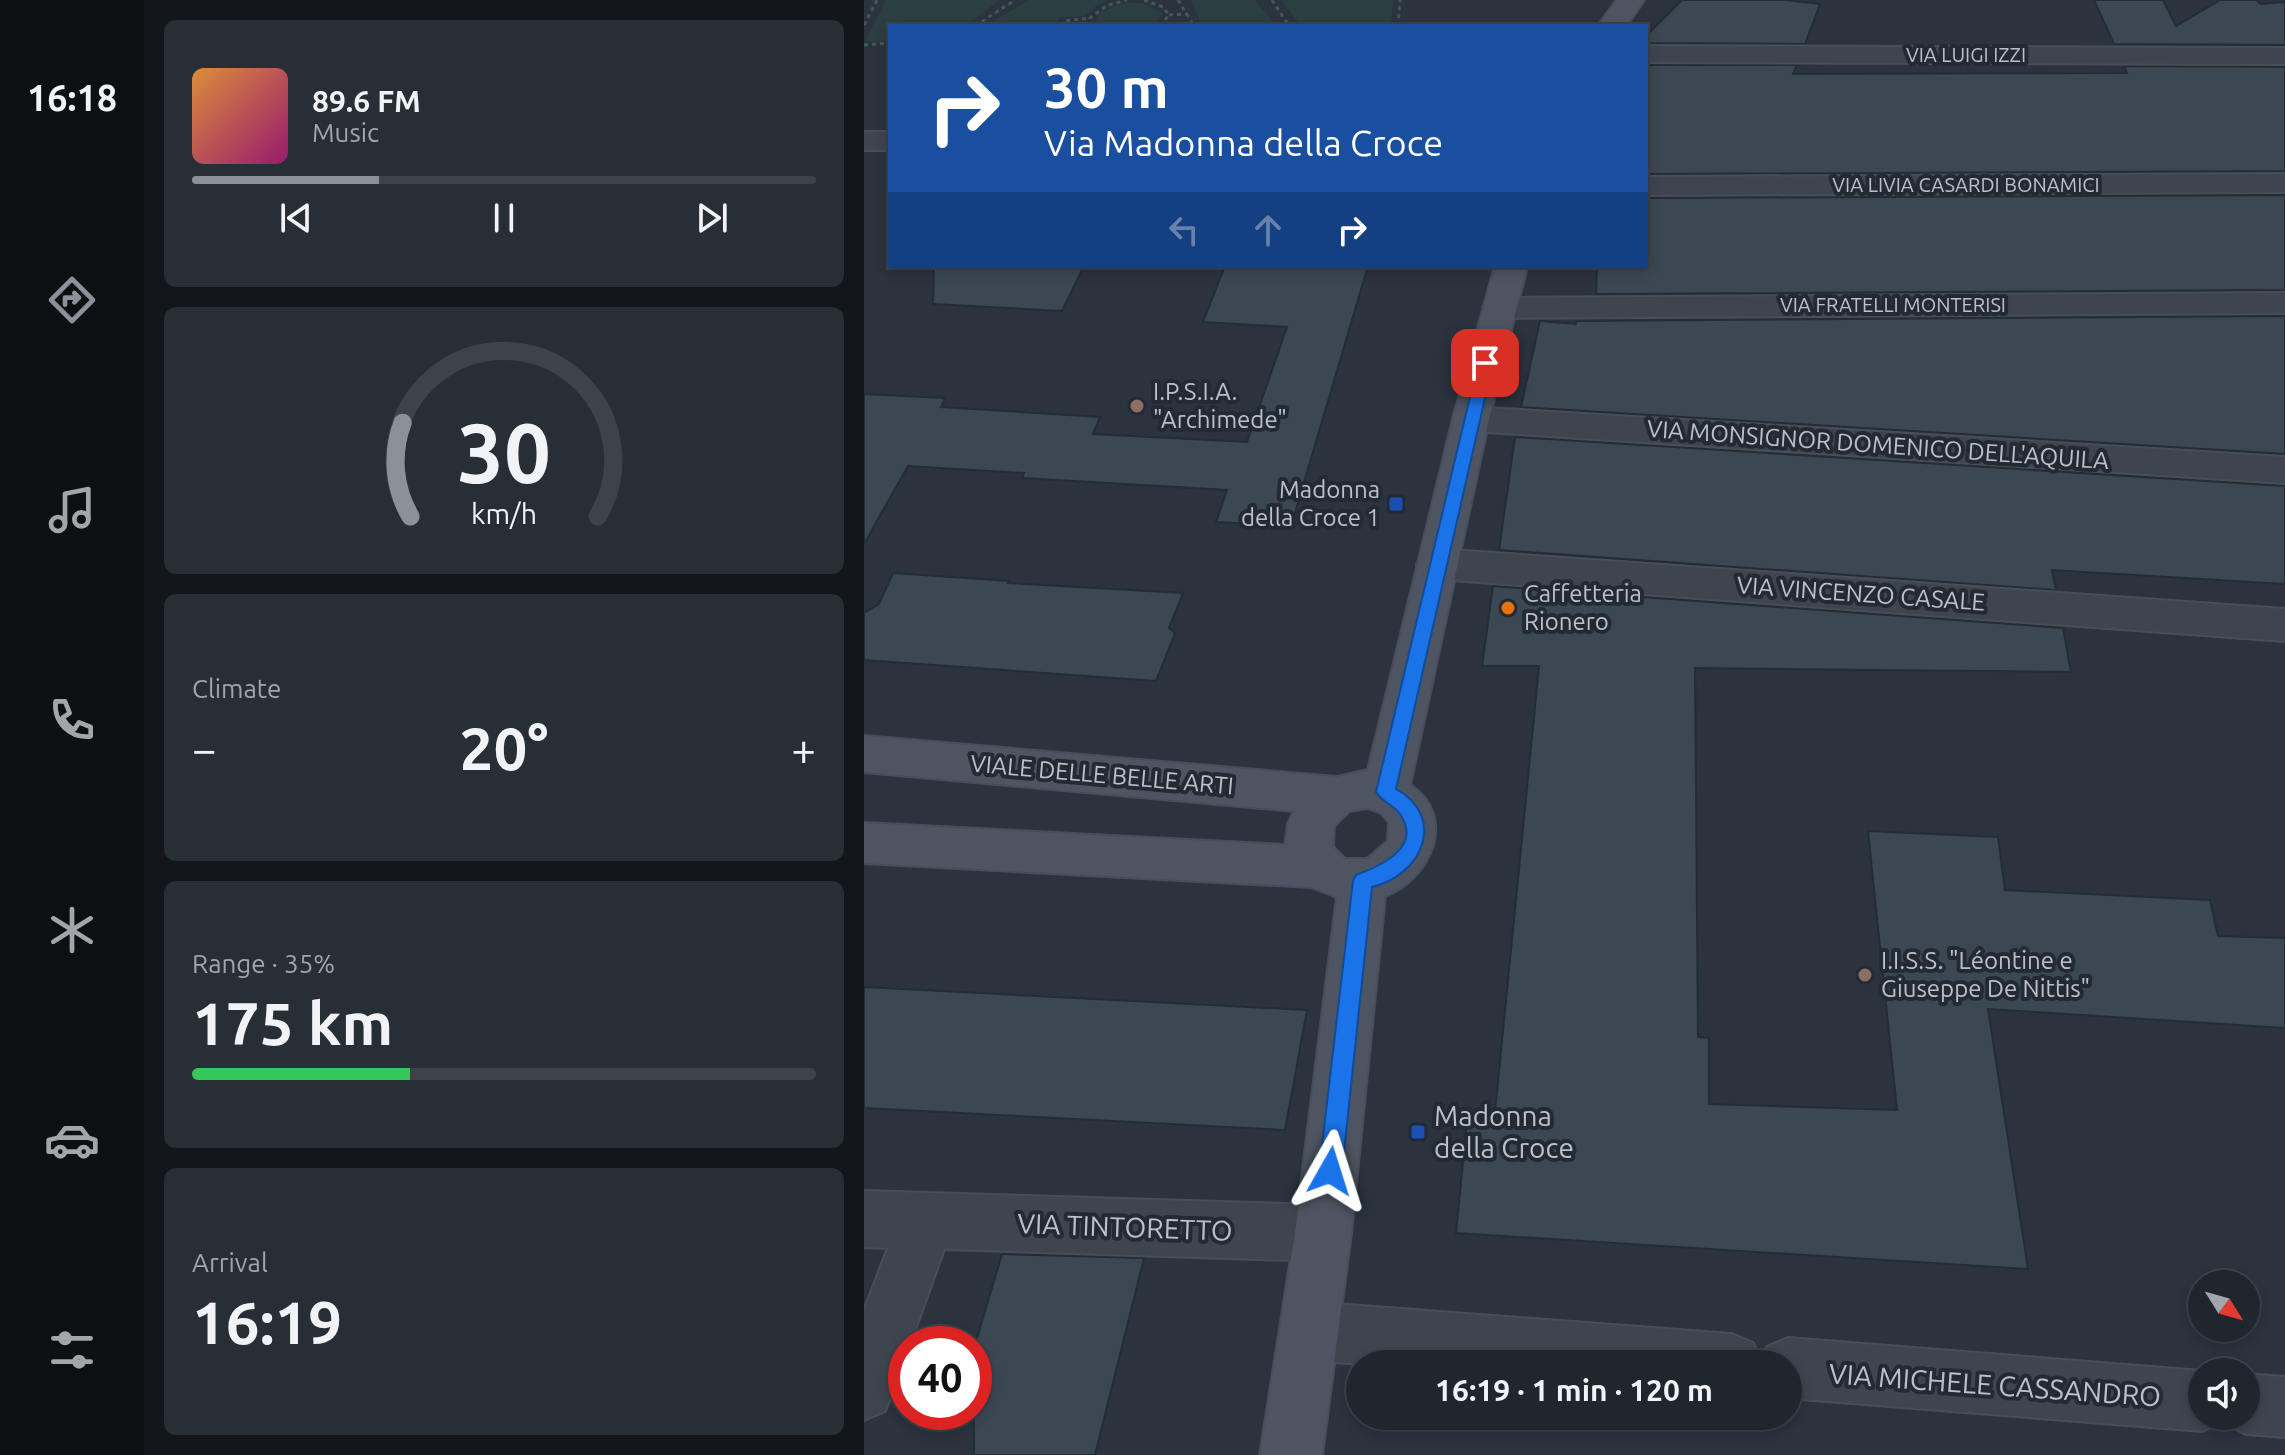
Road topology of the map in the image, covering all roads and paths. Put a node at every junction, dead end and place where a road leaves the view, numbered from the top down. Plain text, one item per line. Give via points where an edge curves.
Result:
1 (877, 0) edge
2 (1015, 0) edge
3 (1127, 0) edge
4 (1144, 0) edge
5 (1178, 0) edge
6 (1272, 0) edge
7 (1400, 0) edge
8 (1631, 0) edge
9 (1188, 14) junction
10 (1169, 15) junction
11 (1090, 18) junction
12 (978, 24) edge
13 (1062, 24) edge
14 (1093, 24) edge
15 (1162, 24) edge
16 (1193, 24) edge
17 (1288, 24) edge
18 (1398, 24) edge
19 (1613, 24) edge
20 (864, 25) edge
21 (888, 43) edge
22 (864, 45) edge
23 (1648, 54) edge
24 (2285, 56) edge
25 (864, 141) edge
26 (888, 141) edge
27 (2285, 183) edge
28 (1648, 186) edge
29 (1510, 268) edge
30 (2285, 303) edge
31 (1500, 308) junction
32 (1471, 419) junction
33 (2285, 470) edge
34 (1437, 564) junction
35 (2285, 625) edge
36 (864, 754) edge
37 (1386, 792) junction
38 (1339, 796) junction
39 (864, 843) edge
40 (1341, 874) junction
41 (864, 1219) edge
42 (926, 1221) junction
43 (1323, 1233) junction
44 (1309, 1331) junction
45 (1553, 1350) edge
46 (1802, 1369) edge
47 (864, 1390) edge
48 (2188, 1400) edge
49 (2260, 1405) edge
50 (2285, 1407) edge
51 (1291, 1455) edge

1 - 20 path
2 - 12 path
3 - 11 path
4 - 10 path
5 - 9 path
6 - 17 path
7 - 18 path
8 - 19 street
9 - 10 path
9 - 16 path
10 - 15 path
11 - 13 path
11 - 14 path
21 - 22 path
23 - 24 street, VIA LUIGI IZZI
25 - 26 street
27 - 28 street, VIA LIVIA CASARDI BONAMICI
29 - 31 street
30 - 31 street, VIA FRATELLI MONTERISI
31 - 32 street
32 - 33 street, VIA MONSIGNOR DOMENICO DELL'AQUILA
32 - 34 street
34 - 35 street, VIA VINCENZO CASALE
34 - 37 street
36 - 38 street, VIALE DELLE BELLE ARTI
37 - 38 street via 1369,789
37 - 40 street via 1410,812 1415,827 1406,858 1380,877
38 - 40 street via 1318,810 1307,840 1310,855
39 - 40 street
40 - 43 street
41 - 42 street, VIA TINTORETTO
42 - 43 street, VIA TINTORETTO
42 - 47 street
43 - 44 street
44 - 45 street
44 - 51 street
46 - 48 street, VIA MICHELE CASSANDRO
49 - 50 street

